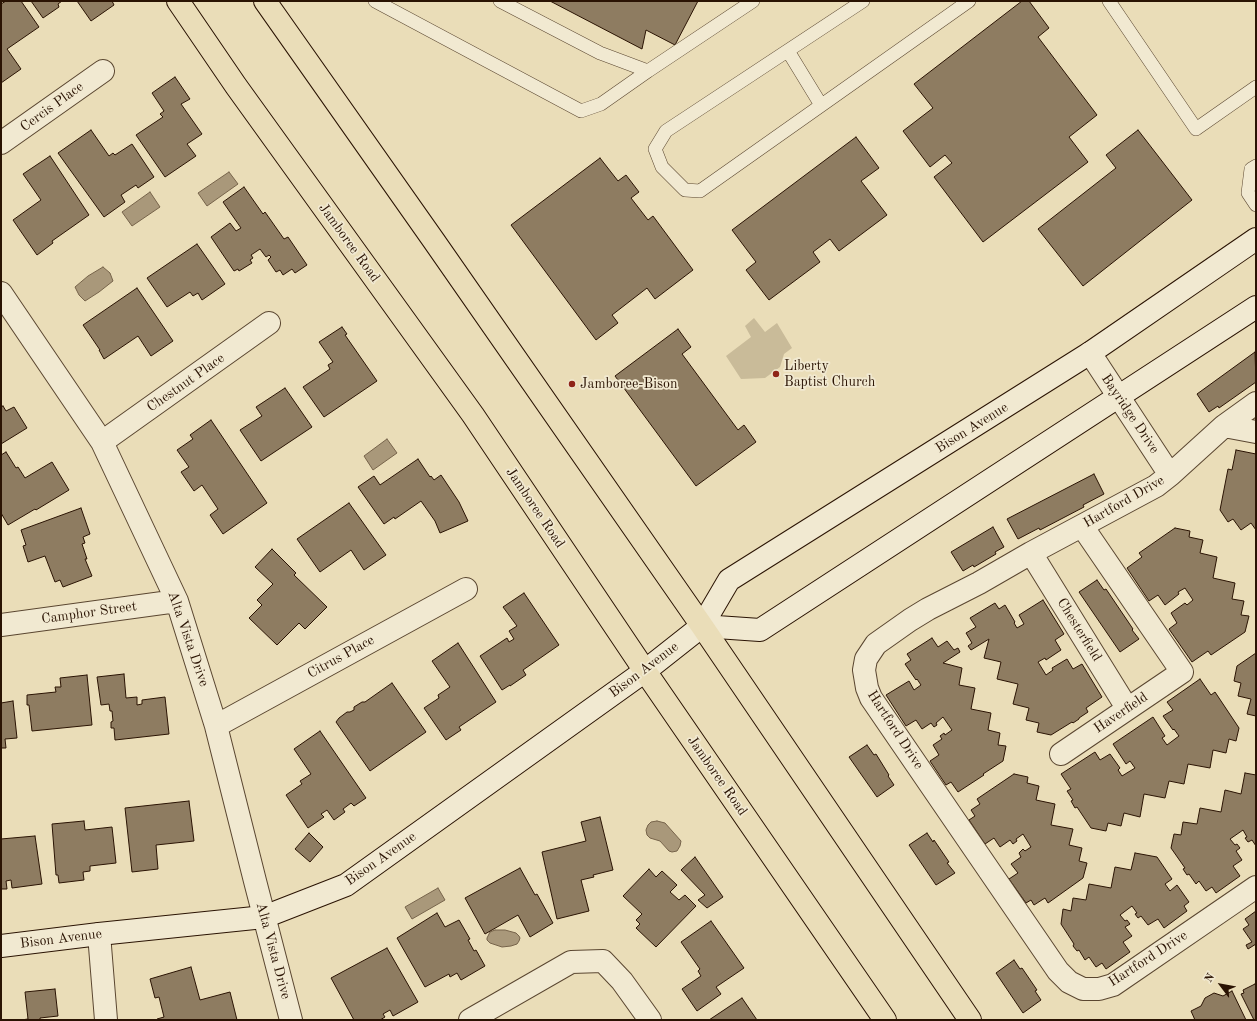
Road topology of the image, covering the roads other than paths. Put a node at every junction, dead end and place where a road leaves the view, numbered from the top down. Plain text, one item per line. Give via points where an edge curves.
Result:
1 (178, 1) edge
2 (265, 1) edge
3 (375, 1) edge
4 (500, 1) edge
5 (753, 1) edge
6 (863, 1) edge
7 (969, 1) edge
8 (1109, 1) edge
9 (788, 51) junction
10 (102, 71) dead end
11 (648, 71) junction
12 (1256, 87) edge
13 (821, 105) junction
14 (1, 143) edge
15 (1256, 166) edge
16 (1256, 205) edge
17 (1256, 239) edge
18 (1, 293) edge
19 (1256, 307) edge
20 (269, 323) dead end
21 (1090, 353) junction
22 (1118, 396) junction
23 (1256, 403) edge
24 (1224, 426) junction
25 (1256, 432) edge
26 (102, 442) junction
27 (1170, 475) junction
28 (1082, 526) junction
29 (1031, 553) junction
30 (466, 589) dead end
31 (177, 601) junction
32 (1, 625) edge
33 (702, 626) junction
34 (645, 671) junction
35 (1127, 708) junction
36 (216, 726) junction
37 (1061, 754) dead end
38 (1256, 887) edge
39 (264, 917) junction
40 (99, 934) junction
41 (1, 946) edge
42 (106, 1020) edge
43 (292, 1020) edge
44 (470, 1020) edge
45 (650, 1020) edge
46 (885, 1020) edge
47 (970, 1020) edge

1 - 34 main road, Jamboree Road via 236,86 473,415
2 - 33 main road
3 - 11 lane via 581,111 601,104
4 - 11 lane via 600,53
5 - 11 lane
6 - 9 lane
7 - 13 lane
8 - 12 lane via 1196,129
9 - 13 lane
9 - 13 lane via 666,131 655,149 662,167 684,190 700,191
10 - 14 street, Cercis Place
15 - 16 lane via 1251,169 1248,193
17 - 21 street, Bison Avenue
18 - 26 street, Alta Vista Drive
19 - 22 street
20 - 26 street, Chestnut Place
21 - 22 street, Bayridge Drive
21 - 33 street, Bison Avenue via 729,580
22 - 27 street, Bayridge Drive
22 - 33 street via 760,630
23 - 24 street, Hartford Drive
24 - 25 street
24 - 27 street, Hartford Drive
26 - 31 street, Alta Vista Drive
27 - 28 street, Hartford Drive via 1156,486
28 - 29 street, Hartford Drive
28 - 35 street, Haverfield via 1182,672
29 - 35 street, Chesterfield
29 - 38 street, Hartford Drive via 928,609 876,644 866,659 864,670 871,698 1058,971 1069,982 1083,989 1099,989 1113,985
30 - 36 street, Citrus Place
31 - 32 street, Camphor Street
31 - 36 street, Alta Vista Drive
33 - 34 street, Bison Avenue
33 - 47 main road
34 - 39 street, Bison Avenue via 346,885
34 - 46 main road, Jamboree Road
35 - 37 street, Haverfield
36 - 39 street, Alta Vista Drive
39 - 40 street, Bison Avenue
39 - 43 street, Alta Vista Drive
40 - 41 street, Bison Avenue
40 - 42 street
44 - 45 street via 571,962 603,961

